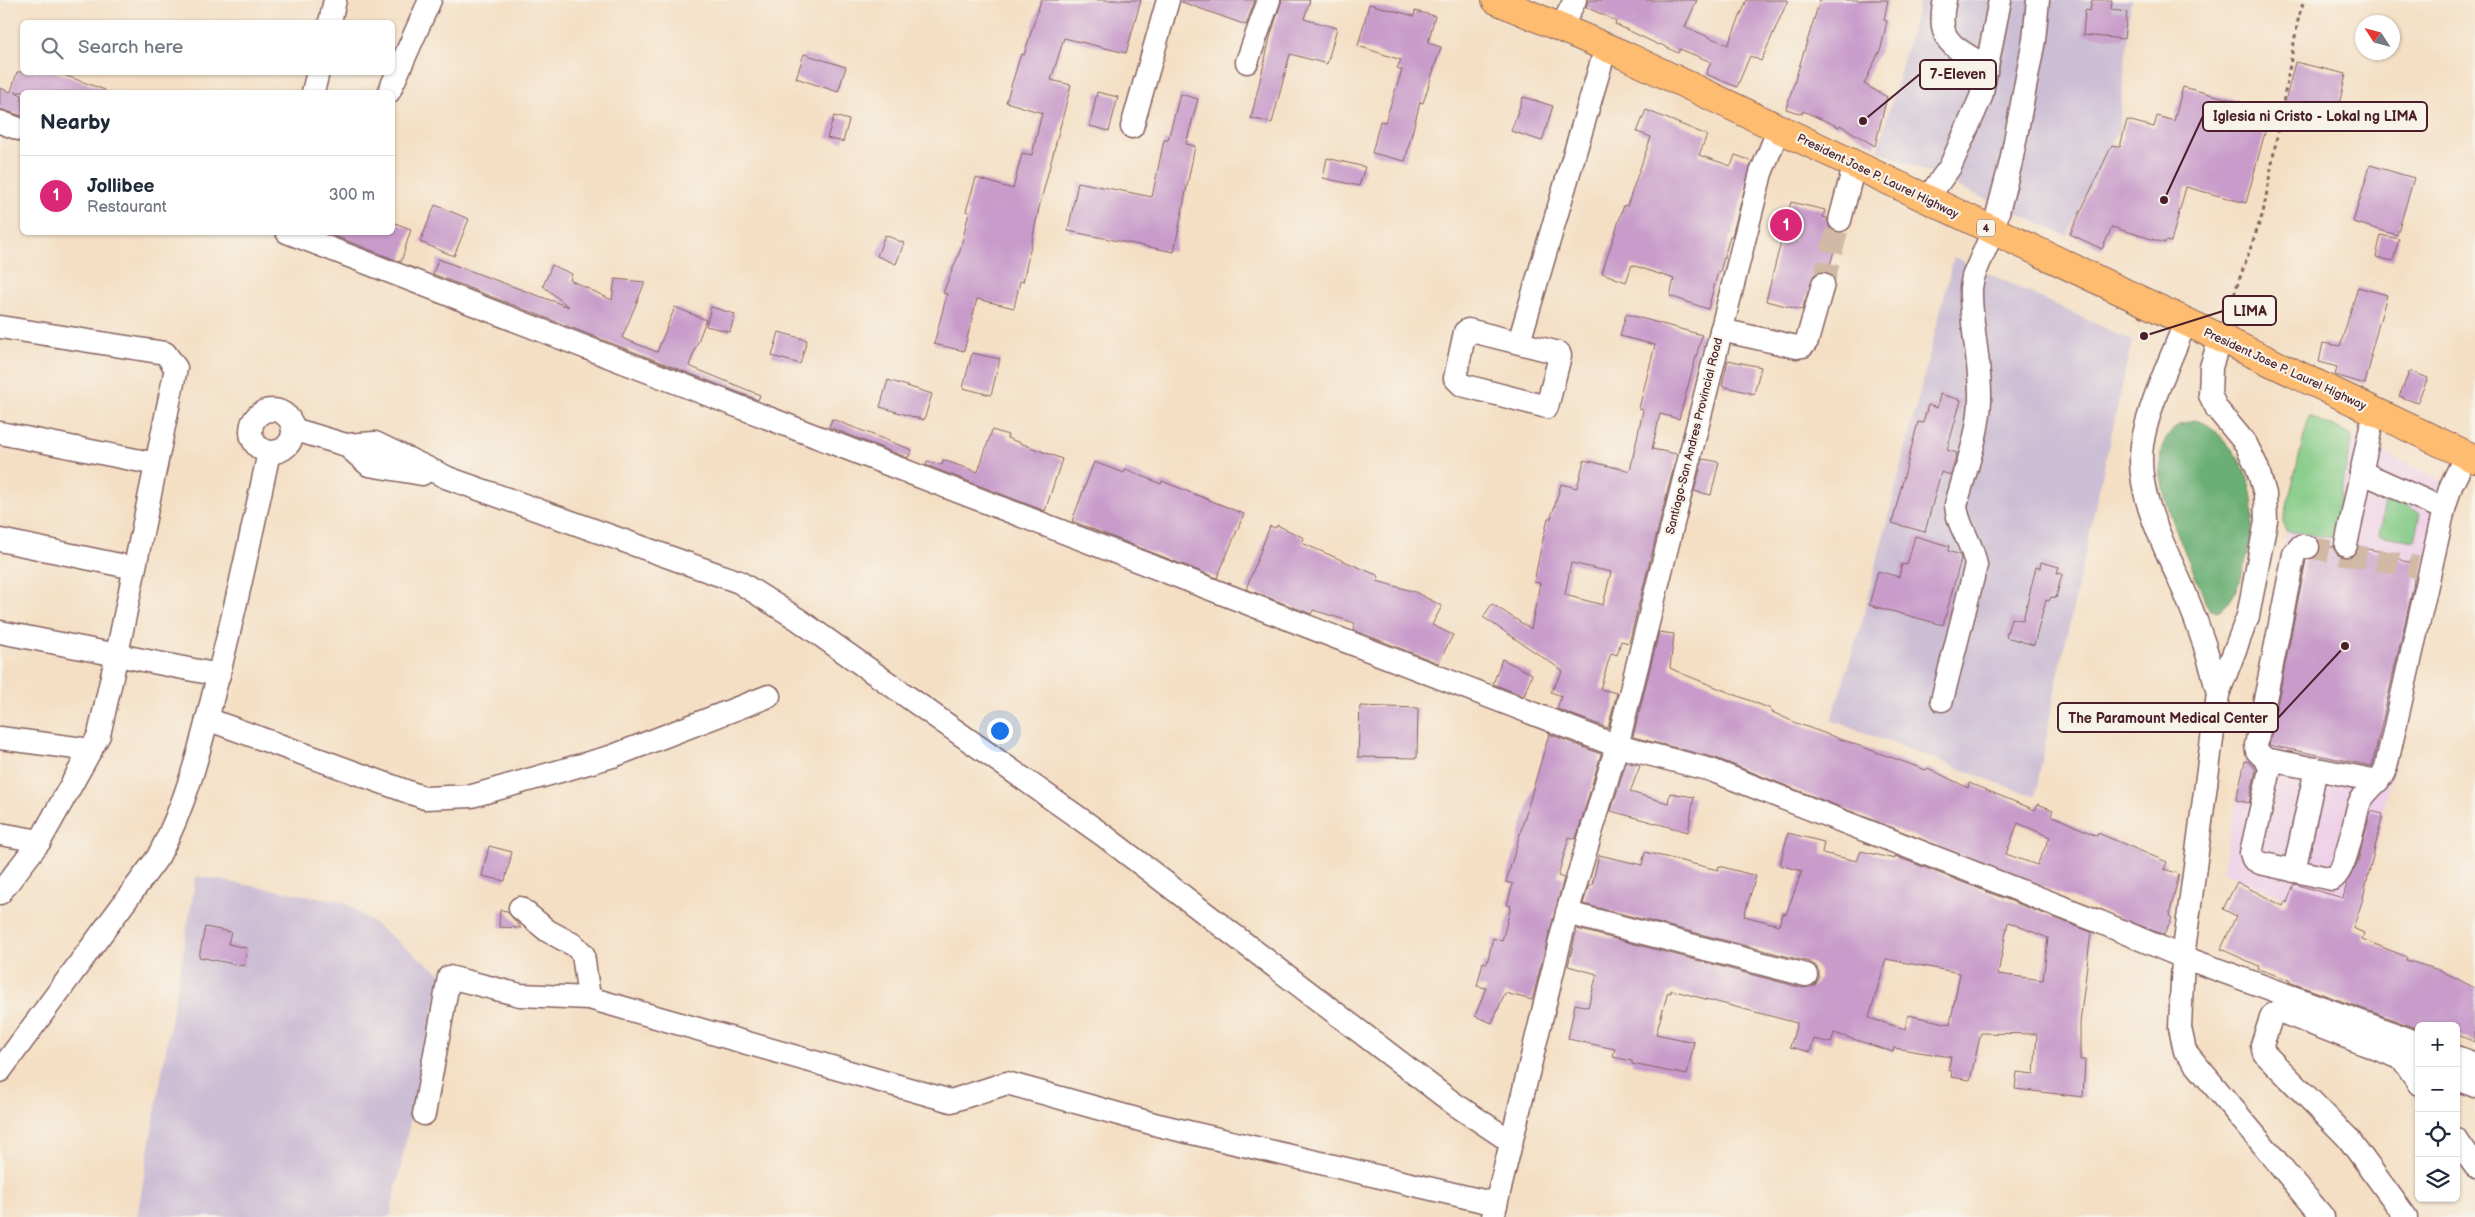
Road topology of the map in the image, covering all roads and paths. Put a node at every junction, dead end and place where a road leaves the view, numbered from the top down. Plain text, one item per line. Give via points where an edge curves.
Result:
1 (335, 0) edge
2 (430, 0) edge
3 (1168, 0) edge
4 (1269, 0) edge
5 (1496, 0) edge
6 (1575, 0) edge
7 (1945, 0) edge
8 (2000, 0) edge
9 (2038, 0) edge
10 (2304, 0) edge
11 (330, 20) edge
12 (1562, 28) junction
13 (1606, 47) junction
14 (1247, 62) dead end
15 (1987, 67) junction
16 (317, 75) edge
17 (314, 90) edge
18 (390, 90) edge
19 (0, 122) edge
20 (1132, 127) dead end
21 (1779, 128) junction
22 (20, 129) edge
23 (1854, 166) junction
24 (1926, 200) junction
25 (1840, 220) tunnel mouth
26 (1993, 232) junction
27 (295, 235) edge
28 (1823, 284) tunnel mouth
29 (2185, 323) junction
30 (0, 327) edge
31 (1721, 330) junction
32 (2220, 339) junction
33 (1519, 342) junction
34 (2374, 412) junction
35 (293, 429) junction
36 (0, 433) edge
37 (269, 452) junction
38 (2470, 457) edge
39 (156, 464) junction
40 (2361, 472) junction
41 (2444, 509) junction
42 (0, 540) edge
43 (2346, 545) tunnel mouth
44 (2308, 547) dead end
45 (134, 568) junction
46 (0, 632) edge
47 (117, 654) junction
48 (218, 675) junction
49 (2218, 694) junction
50 (769, 696) dead end
51 (1942, 700) dead end
52 (207, 719) junction
53 (0, 738) edge
54 (1617, 746) junction
55 (91, 750) junction
56 (2265, 759) junction
57 (2316, 769) junction
58 (2378, 781) junction
59 (0, 834) edge
60 (40, 841) junction
61 (2294, 872) junction
62 (0, 893) edge
63 (520, 908) dead end
64 (1567, 913) junction
65 (2183, 957) junction
66 (1806, 975) dead end
67 (589, 998) junction
68 (2415, 1042) edge
69 (2460, 1058) edge
70 (2410, 1061) edge
71 (2475, 1064) edge
72 (0, 1071) edge
73 (2415, 1074) edge
74 (2460, 1080) edge
75 (2475, 1086) edge
76 (424, 1114) dead end
77 (1510, 1142) junction
78 (2460, 1145) edge
79 (2475, 1166) edge
80 (1494, 1211) edge
81 (2323, 1217) edge
82 (2406, 1217) edge

1 - 11 street
2 - 18 street
3 - 20 street
4 - 14 street
5 - 12 highway, President Jose P. Laurel Highway / 4
6 - 12 street
7 - 15 street via 1941,26 1946,38
8 - 15 street
9 - 26 street via 2022,108
10 - 32 path via 2298,15 2262,213
12 - 13 highway, President Jose P. Laurel Highway / 4
13 - 21 highway, President Jose P. Laurel Highway / 4
13 - 33 street
15 - 24 street via 1981,97 1961,146
16 - 17 street
19 - 22 street
21 - 23 highway, President Jose P. Laurel Highway / 4
21 - 31 street, Santiago-San Andres Provincial Road via 1761,173
23 - 24 highway, President Jose P. Laurel Highway / 4
23 - 25 street
24 - 26 highway, President Jose P. Laurel Highway / 4
26 - 29 highway, President Jose P. Laurel Highway / 4
26 - 51 street via 1971,288 1980,402 1956,505 1956,515 1974,550 1976,565
27 - 54 street
28 - 31 street via 1803,346
29 - 32 highway, President Jose P. Laurel Highway / 4
29 - 49 street via 2146,427 2142,463 2154,520 2200,632
30 - 39 street via 165,353 176,368
31 - 54 street, Santiago-San Andres Provincial Road
32 - 34 highway, President Jose P. Laurel Highway / 4
32 - 49 street via 2210,372 2210,395 2254,460 2265,494 2266,520 2248,616
33 - 33 street via 1556,351 1560,356 1547,407 1462,385 1455,378 1468,330
34 - 38 highway, President Jose P. Laurel Highway / 4
34 - 40 street
35 - 37 street via 289,444
35 - 37 street via 280,412 259,414 251,433 257,446
35 - 77 street via 346,445 369,465 448,478 739,582 799,620 1103,835 1453,1103
36 - 39 street
37 - 48 street
38 - 41 street via 2451,486
39 - 45 street
40 - 41 street
40 - 43 street
41 - 58 street via 2424,568 2386,767
42 - 45 street
44 - 56 street via 2300,546 2294,554 2256,745
45 - 47 street
46 - 47 street
47 - 48 street
47 - 55 street via 98,735
48 - 52 street
49 - 65 street
50 - 52 street via 613,756 472,796 425,798
52 - 72 street via 186,796 158,857
53 - 55 street
54 - 64 street, Santiago-San Andres Provincial Road
54 - 65 street via 1711,770
55 - 60 street
56 - 57 street
56 - 61 street via 2270,768 2252,857 2260,863
57 - 58 street
57 - 61 street
58 - 61 street via 2362,796 2338,875 2327,880
59 - 60 street
60 - 62 street
63 - 67 street via 583,954
64 - 66 street
64 - 77 street, Santiago-San Andres Provincial Road
65 - 68 street
65 - 81 street via 2180,1028 2185,1051
67 - 76 street via 520,995 449,976
67 - 80 street via 951,1101 1007,1083
69 - 71 street
70 - 73 street
70 - 82 street via 2279,1011 2272,1015 2262,1045 2264,1053 2348,1138
74 - 75 street
77 - 80 street, Santiago-San Andres Provincial Road
78 - 79 street

